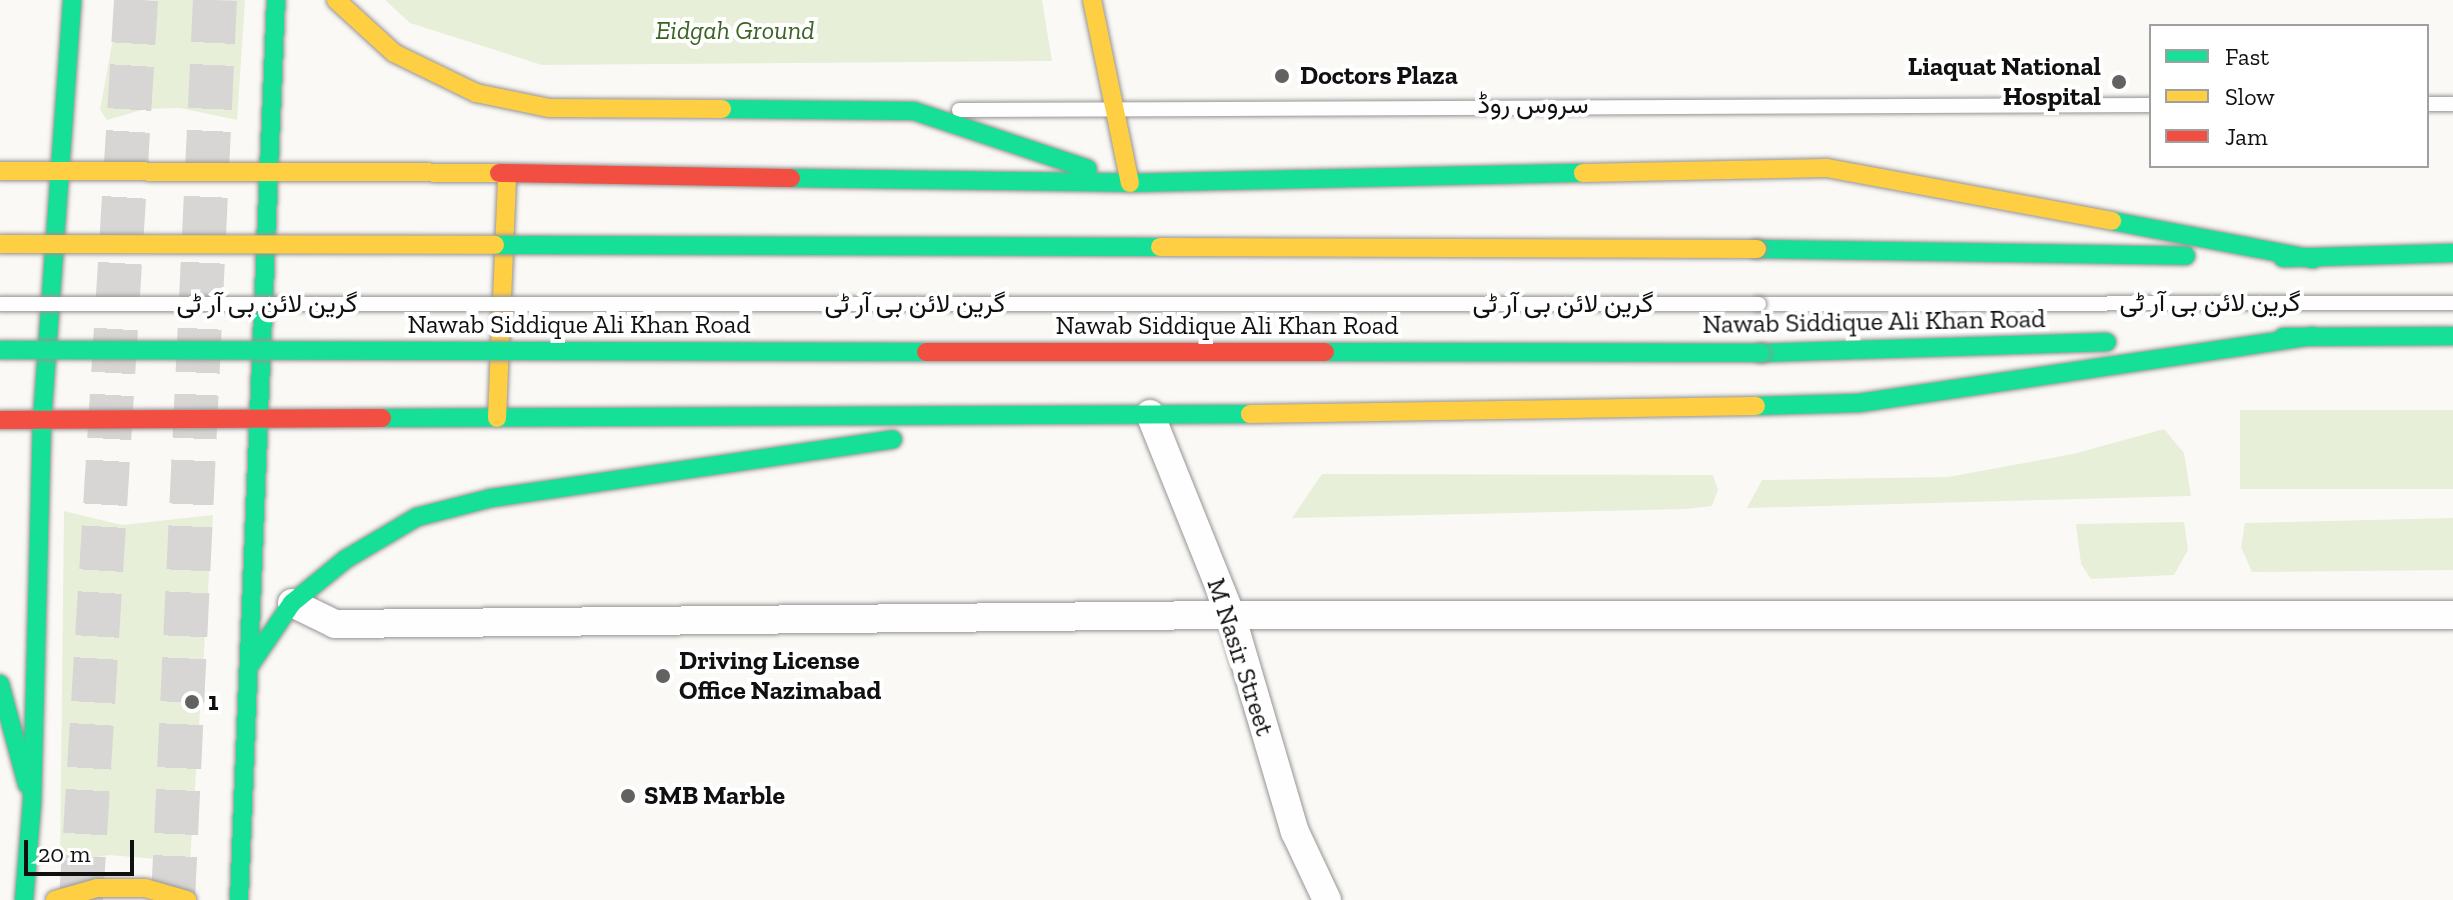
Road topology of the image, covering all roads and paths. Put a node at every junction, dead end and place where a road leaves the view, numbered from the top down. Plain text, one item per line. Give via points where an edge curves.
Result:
1 (72, 0) edge
2 (276, 0) edge
3 (336, 0) edge
4 (1092, 0) edge
5 (2429, 104) edge
6 (2453, 104) edge
7 (1113, 105) junction
8 (2149, 105) edge
9 (914, 111) junction
10 (267, 169) junction
11 (63, 170) junction
12 (0, 171) edge
13 (507, 175) junction
14 (1130, 183) junction
15 (0, 244) edge
16 (2453, 253) edge
17 (2313, 259) junction
18 (2453, 303) edge
19 (0, 304) edge
20 (2313, 336) junction
21 (2453, 336) edge
22 (0, 350) edge
23 (1150, 414) junction
24 (1053, 415) junction
25 (497, 418) junction
26 (0, 420) edge
27 (42, 421) junction
28 (261, 421) junction
29 (292, 603) junction
30 (1231, 615) junction
31 (2453, 615) edge
32 (250, 665) junction
33 (0, 684) edge
34 (32, 802) junction
35 (24, 900) edge
36 (55, 900) edge
37 (187, 900) edge
38 (239, 900) edge
39 (1327, 900) edge

1 - 11 main road
2 - 10 main road
3 - 9 main road via 358,25 430,75 476,93 549,108
4 - 7 main road
5 - 6 lane
7 - 8 lane, سروس روڈ
7 - 9 lane, سروس روڈ
7 - 14 main road
9 - 14 main road
10 - 11 main road
10 - 13 main road
10 - 28 main road
11 - 12 main road
11 - 27 main road
13 - 14 main road
13 - 25 main road
14 - 17 main road via 1827,168
15 - 17 main road, bridge via 1757,249
16 - 17 main road
18 - 19 lane, گرین لائن بی آر ٹی, bridge
20 - 21 main road, Nawab Siddique Ali Khan Road
20 - 22 main road, Nawab Siddique Ali Khan Road, bridge via 1761,353
20 - 23 main road via 1859,403 1552,412
23 - 24 main road
23 - 30 street, M Nasir Street
24 - 25 main road
24 - 29 main road via 491,498 417,517 346,559
25 - 28 main road
26 - 27 main road
27 - 28 main road
27 - 34 main road
28 - 32 main road
29 - 30 street via 335,624
29 - 32 main road
30 - 31 street
30 - 39 street, M Nasir Street via 1295,832
32 - 38 main road
33 - 34 main road
34 - 35 main road
36 - 37 main road via 97,888 145,888

